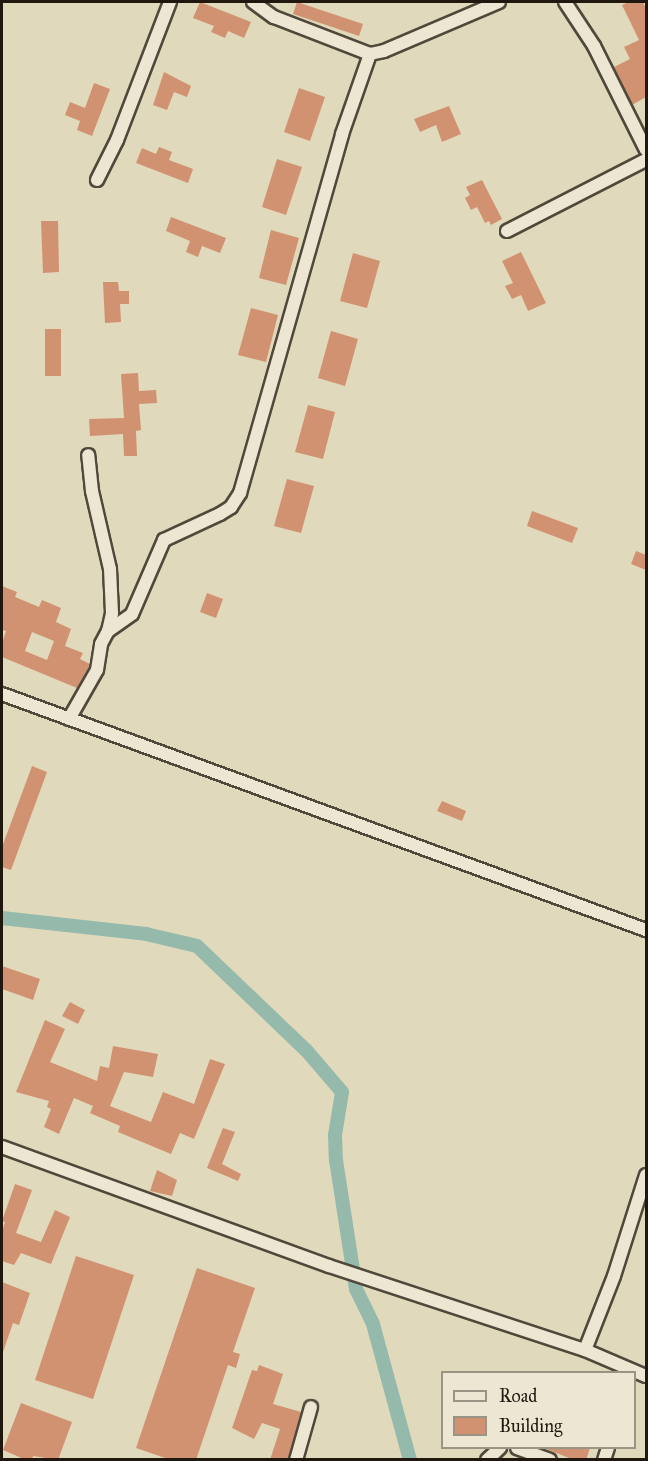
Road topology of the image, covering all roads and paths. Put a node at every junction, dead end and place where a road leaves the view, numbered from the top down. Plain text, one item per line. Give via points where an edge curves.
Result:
1 (170, 2) edge
2 (253, 2) edge
3 (499, 2) edge
4 (565, 2) edge
5 (370, 54) junction
6 (646, 146) edge
7 (646, 160) edge
8 (97, 180) dead end
9 (507, 231) dead end
10 (88, 455) dead end
11 (108, 631) junction
12 (2, 694) edge
13 (69, 720) junction
14 (646, 930) edge
15 (2, 1147) edge
16 (646, 1175) edge
17 (585, 1350) junction
18 (630, 1371) edge
19 (310, 1407) dead end
20 (499, 1449) edge
21 (520, 1449) edge
22 (296, 1460) edge
23 (487, 1460) edge
24 (549, 1460) edge

1 - 8 street via 117,140
2 - 5 street via 274,17
3 - 5 street
4 - 6 street via 594,46
5 - 11 street via 342,134 240,493 231,507 164,540 132,614
7 - 9 street
10 - 11 street via 110,569 112,614
11 - 13 street via 101,644 98,670
12 - 13 street
13 - 14 street
15 - 17 street via 329,1266
16 - 17 street via 614,1276
17 - 18 street
19 - 22 street
20 - 23 street
21 - 24 street

